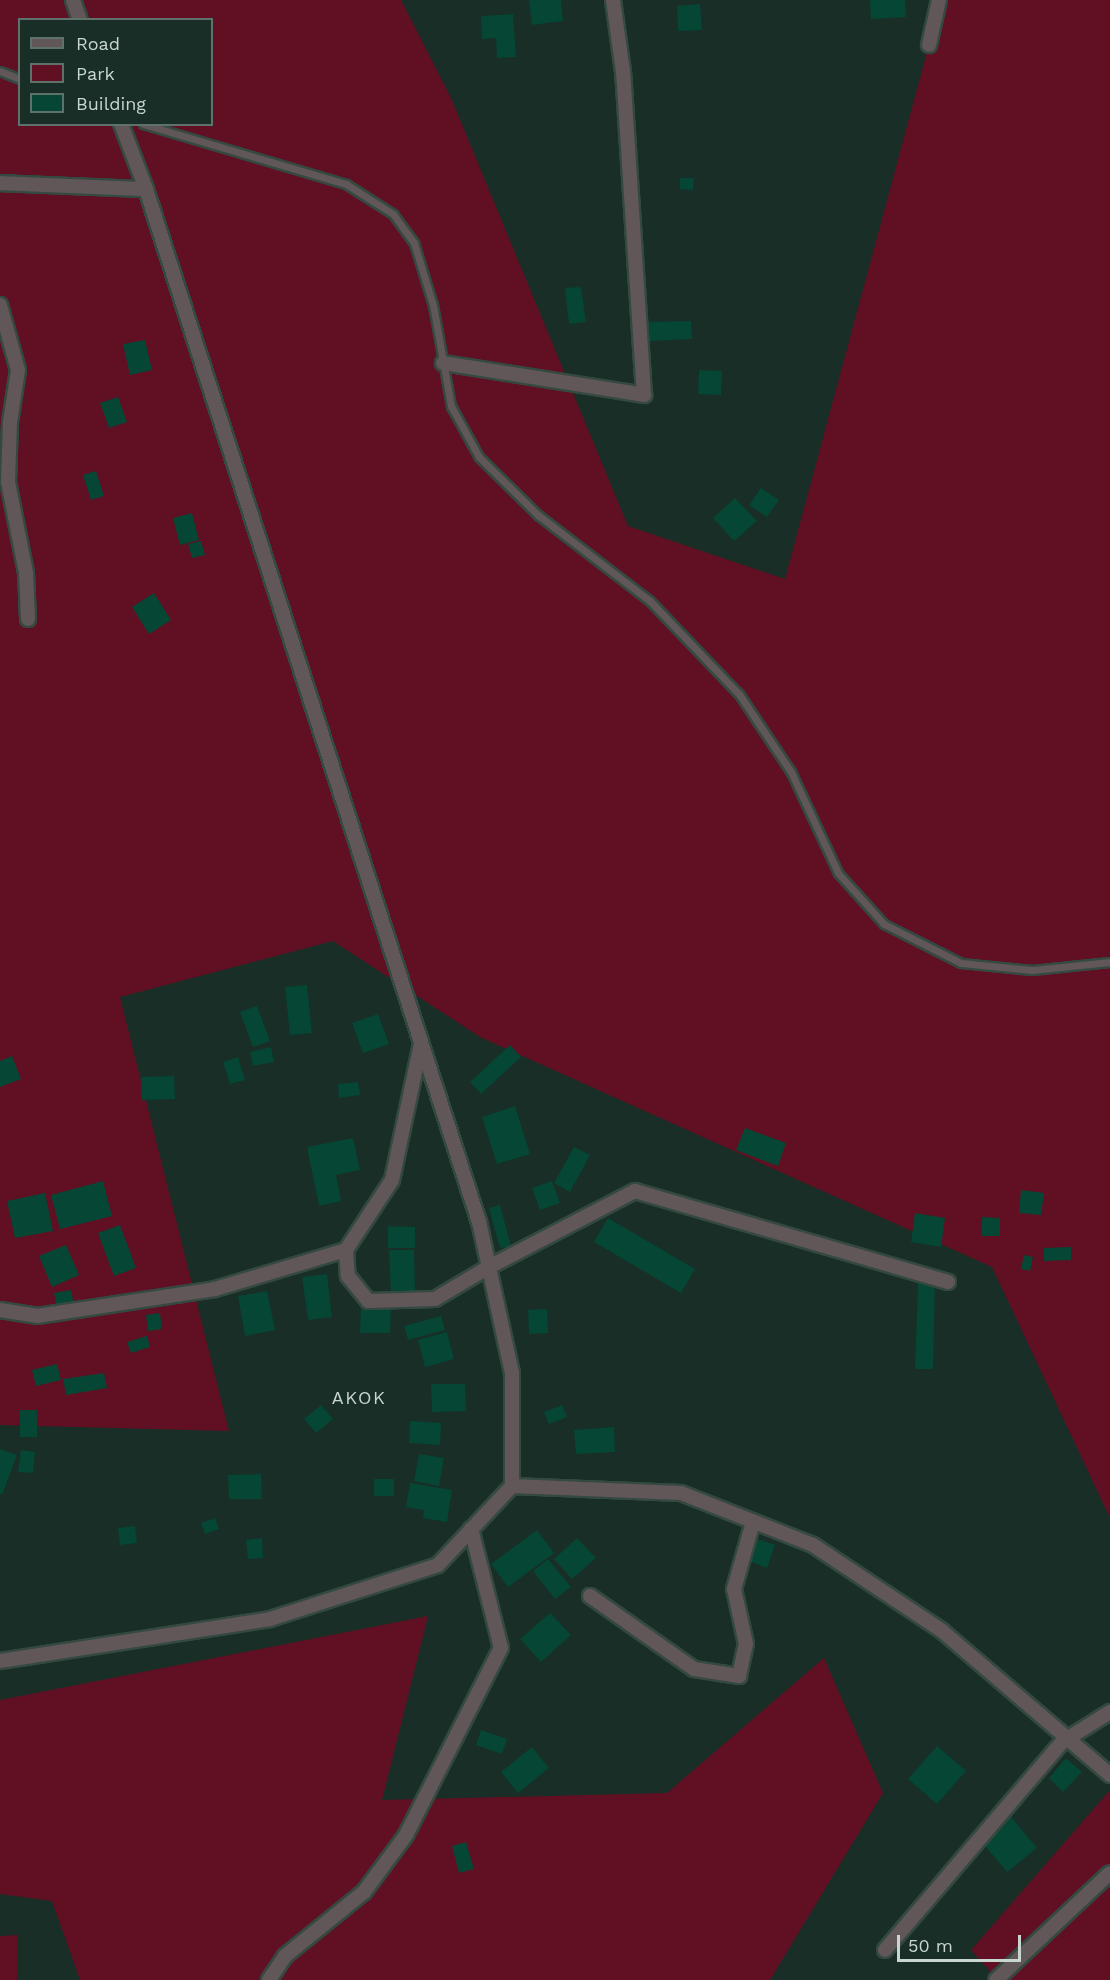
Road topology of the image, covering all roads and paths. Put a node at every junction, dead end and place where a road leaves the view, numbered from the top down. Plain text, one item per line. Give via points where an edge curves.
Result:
1 (73, 0) edge
2 (613, 0) edge
3 (939, 0) edge
4 (80, 18) edge
5 (929, 45) dead end
6 (0, 71) edge
7 (18, 78) edge
8 (122, 126) edge
9 (150, 126) edge
10 (0, 183) edge
11 (146, 189) junction
12 (0, 305) edge
13 (443, 363) junction
14 (28, 618) dead end
15 (1110, 962) edge
16 (422, 1044) junction
17 (346, 1250) junction
18 (489, 1267) junction
19 (948, 1282) dead end
20 (0, 1310) edge
21 (512, 1486) junction
22 (753, 1522) junction
23 (471, 1529) junction
24 (590, 1596) dead end
25 (0, 1661) edge
26 (1110, 1712) edge
27 (1067, 1738) junction
28 (1110, 1775) edge
29 (1110, 1873) edge
30 (885, 1950) dead end
31 (270, 1980) edge
32 (996, 1980) edge

1 - 4 street
2 - 13 street via 623,72 644,395
3 - 5 street
6 - 7 lane
8 - 11 street
9 - 13 lane via 346,184 393,214 414,243 433,305
10 - 11 street
11 - 16 street
12 - 14 street via 18,370 10,422 8,482 26,573
13 - 15 lane via 451,406 479,458 538,514 650,601 739,694 791,772 838,873 884,924 961,963 1032,970
16 - 17 street via 392,1180
16 - 18 street via 479,1222
17 - 18 street via 348,1276 368,1301 435,1299
17 - 20 street via 216,1289 37,1316
18 - 19 street via 635,1191
18 - 21 street via 512,1373
21 - 22 street via 681,1493
21 - 23 street
22 - 24 street via 734,1589 746,1644 739,1676 694,1669
22 - 27 street via 813,1545 940,1630
23 - 25 street via 438,1565 270,1619
23 - 31 street via 501,1648 406,1835 364,1892 285,1956
26 - 27 street
27 - 28 street
27 - 30 street
29 - 32 street

